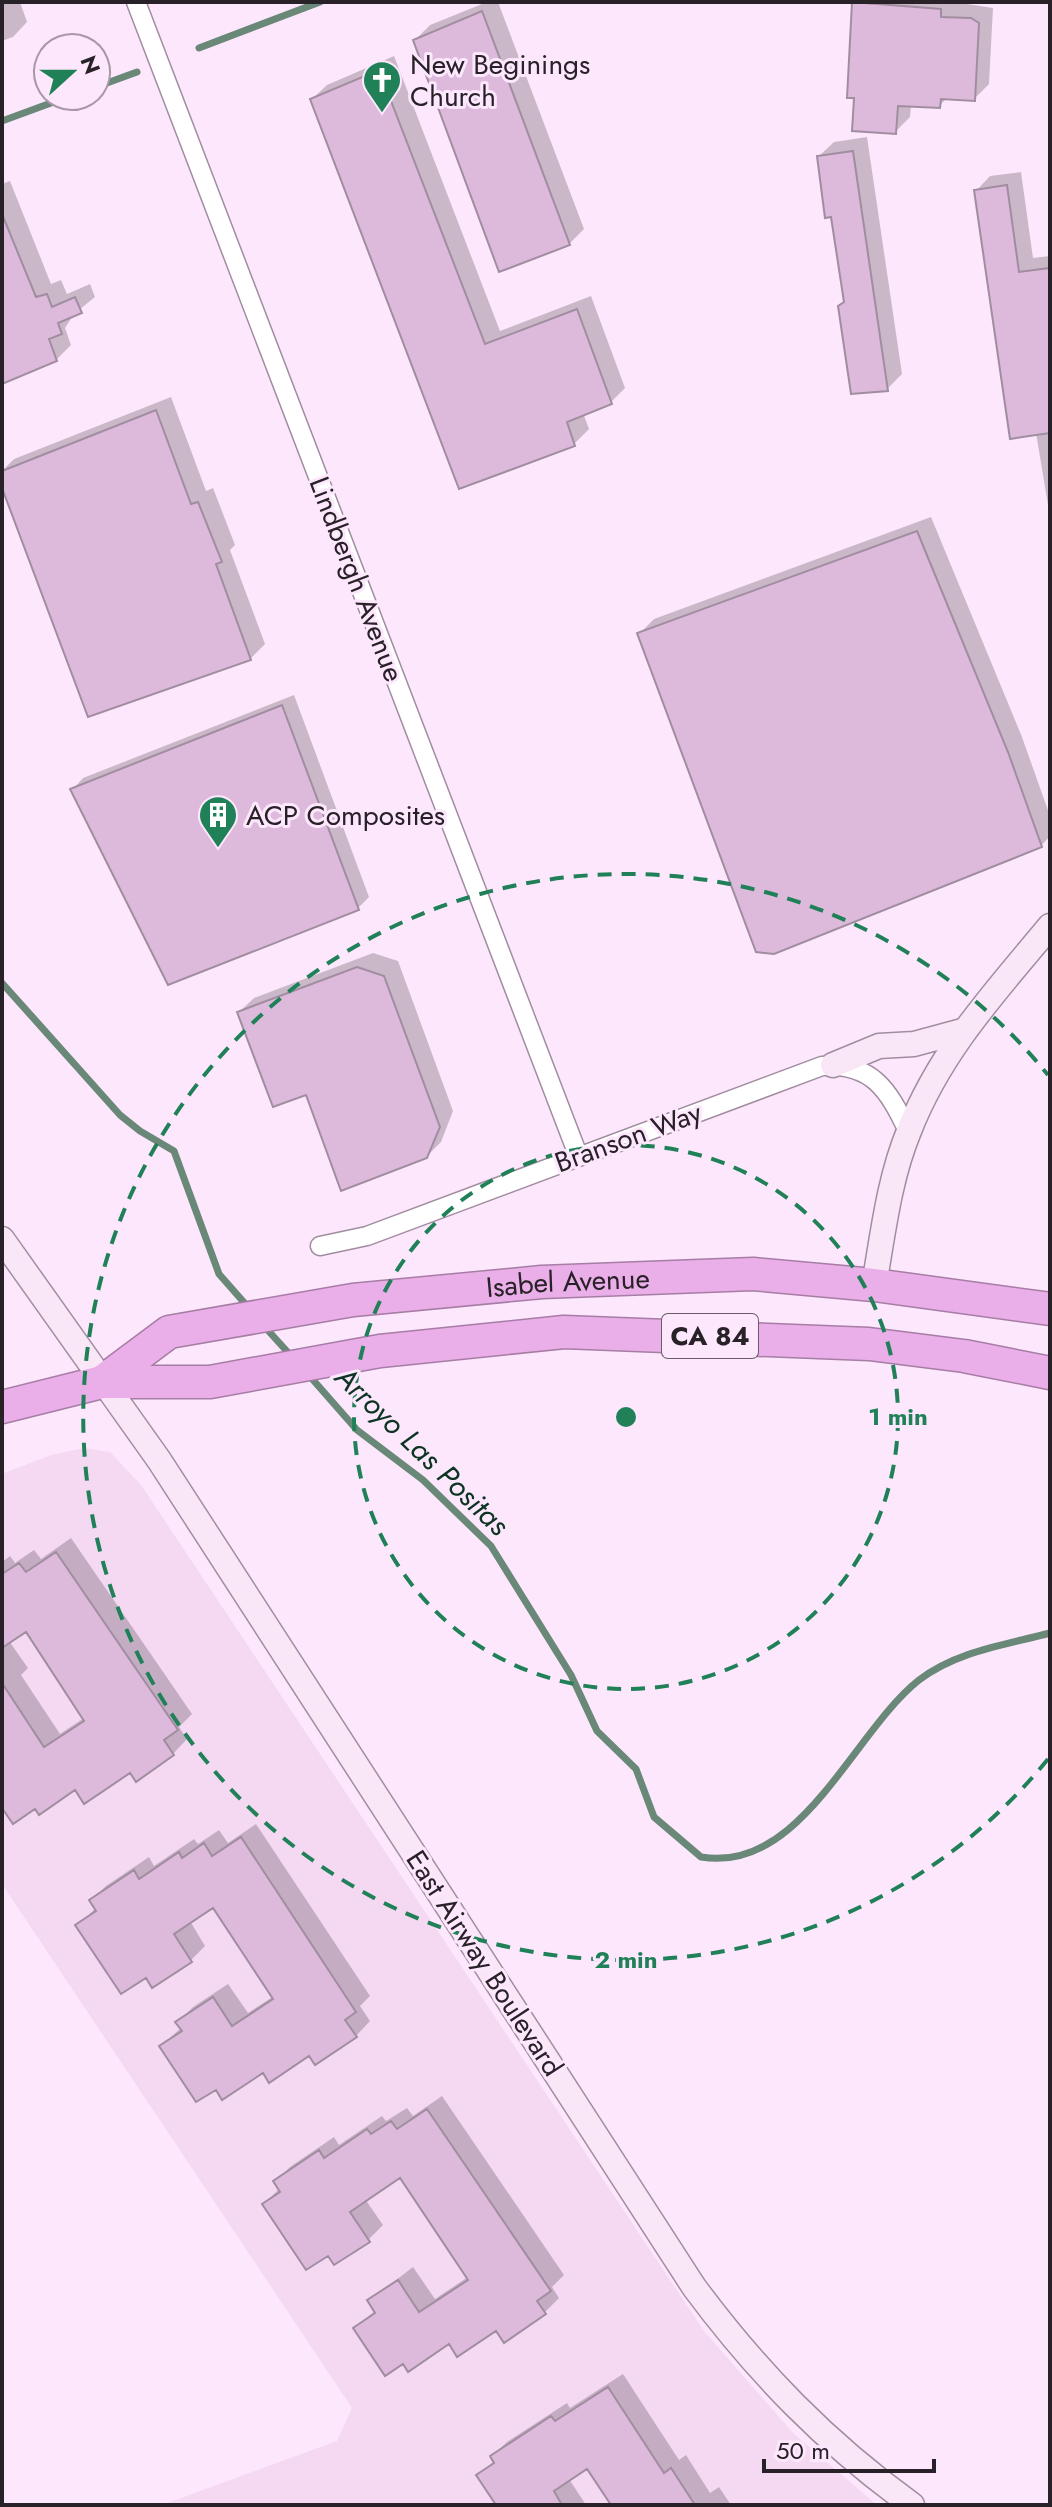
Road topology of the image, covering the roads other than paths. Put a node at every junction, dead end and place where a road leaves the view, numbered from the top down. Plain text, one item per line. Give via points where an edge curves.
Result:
1 (136, 2) edge
2 (1050, 926) edge
3 (962, 1031) junction
4 (833, 1065) junction
5 (908, 1131) junction
6 (578, 1155) junction
7 (2, 1239) edge
8 (320, 1246) dead end
9 (874, 1285) junction
10 (1050, 1309) edge
11 (1046, 1375) edge
12 (102, 1382) junction
13 (2, 1407) edge
14 (912, 2505) edge

1 - 6 street, Lindbergh Avenue
2 - 3 main road
3 - 4 main road via 914,1044 879,1046
3 - 5 main road
4 - 5 street via 867,1073 892,1097
4 - 6 street, Branson Way
5 - 9 main road
6 - 8 street, Branson Way via 367,1236
7 - 12 main road, East Airway Boulevard
9 - 10 highway, Isabel Avenue / CA 84
9 - 12 highway, Isabel Avenue / CA 84 via 753,1274 542,1282 353,1300 169,1332
11 - 12 highway, Isabel Avenue / CA 84 via 964,1356 869,1344 564,1332 380,1351 210,1382
12 - 13 highway, Isabel Avenue / CA 84
12 - 14 main road, East Airway Boulevard via 159,1460 694,2287 784,2397 857,2464

